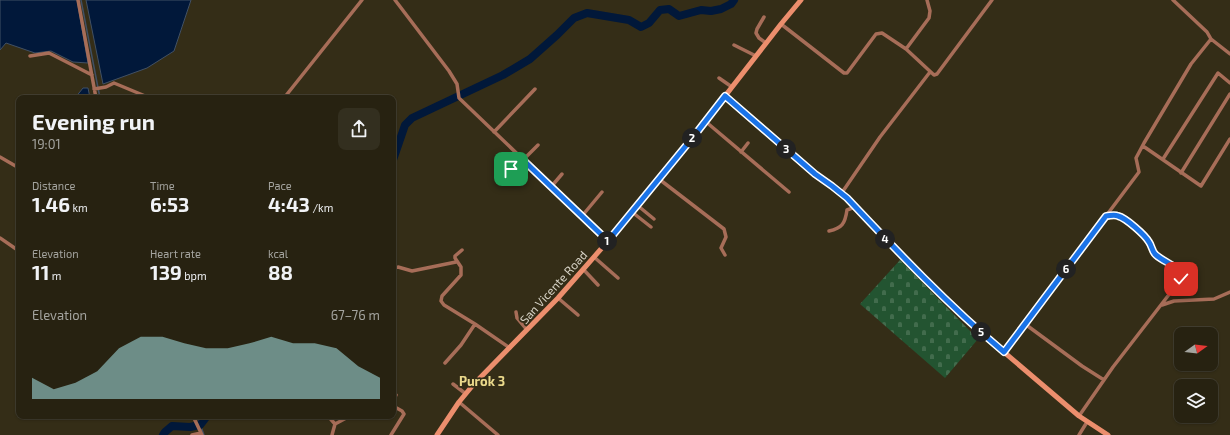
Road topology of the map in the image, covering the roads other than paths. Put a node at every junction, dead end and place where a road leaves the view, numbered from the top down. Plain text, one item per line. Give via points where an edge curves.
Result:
1 (78, 0) edge
2 (362, 0) edge
3 (395, 0) edge
4 (801, 0) edge
5 (927, 0) edge
6 (992, 0) edge
7 (1173, 0) edge
8 (764, 17) dead end
9 (781, 24) junction
10 (1212, 39) junction
11 (766, 43) junction
12 (734, 45) dead end
13 (906, 49) junction
14 (1230, 54) edge
15 (30, 56) dead end
16 (756, 56) junction
17 (930, 72) junction
18 (92, 75) junction
19 (719, 78) dead end
20 (1230, 83) edge
21 (732, 87) junction
22 (97, 88) junction
23 (535, 89) dead end
24 (1230, 94) edge
25 (96, 95) edge
26 (142, 95) edge
27 (286, 95) edge
28 (725, 96) junction
29 (705, 121) junction
30 (494, 132) junction
31 (1230, 139) edge
32 (748, 143) dead end
33 (538, 145) dead end
34 (1143, 146) junction
35 (741, 152) junction
36 (0, 156) edge
37 (522, 159) junction
38 (1163, 159) junction
39 (16, 166) edge
40 (511, 169) dead end
41 (1181, 173) junction
42 (562, 174) dead end
43 (659, 179) junction
44 (551, 187) junction
45 (602, 192) dead end
46 (789, 192) dead end
47 (841, 194) junction
48 (637, 205) junction
49 (855, 208) junction
50 (632, 212) junction
51 (582, 216) junction
52 (1106, 216) junction
53 (654, 219) dead end
54 (650, 227) dead end
55 (829, 231) dead end
56 (0, 238) edge
57 (608, 241) junction
58 (16, 249) edge
59 (462, 250) dead end
60 (725, 255) dead end
61 (594, 257) junction
62 (456, 262) junction
63 (396, 268) edge
64 (583, 269) junction
65 (618, 278) dead end
66 (598, 285) dead end
67 (1230, 292) edge
68 (558, 298) junction
69 (1161, 305) junction
70 (516, 312) dead end
71 (578, 315) dead end
72 (475, 324) junction
73 (1025, 324) junction
74 (528, 330) junction
75 (510, 348) junction
76 (1004, 352) junction
77 (445, 363) dead end
78 (1104, 380) junction
79 (453, 384) dead end
80 (466, 394) junction
81 (460, 402) junction
82 (396, 408) edge
83 (1079, 416) junction
84 (194, 419) edge
85 (331, 419) edge
86 (344, 419) edge
87 (1087, 422) junction
88 (335, 424) junction
89 (201, 434) edge
90 (192, 435) edge
91 (332, 435) edge
92 (391, 435) edge
93 (437, 435) edge
94 (498, 435) edge
95 (1079, 435) edge
96 (1108, 435) edge

1 - 18 street
2 - 27 street
3 - 30 street via 449,71 457,84 459,98
4 - 9 street, San Vicente Road
5 - 13 street via 929,18
6 - 17 street via 938,74
7 - 10 street
8 - 11 street via 756,33
9 - 11 street, San Vicente Road
9 - 13 street via 844,73 876,34 882,34
10 - 14 street
10 - 34 street via 1191,64
11 - 16 street, San Vicente Road
12 - 16 street
13 - 17 street
15 - 18 street via 49,53
16 - 21 street, San Vicente Road
17 - 47 street via 880,137
18 - 22 street
19 - 21 street
20 - 38 street via 1218,73
21 - 28 street, San Vicente Road
22 - 25 street
22 - 26 street via 114,84
23 - 30 street
24 - 41 street
28 - 29 street, San Vicente Road
28 - 47 street
29 - 35 street
29 - 43 street, San Vicente Road
30 - 37 street
31 - 41 street via 1201,186
32 - 35 street
33 - 37 street
34 - 38 street
34 - 52 street via 1136,158 1139,172
35 - 46 street
36 - 39 street
37 - 40 street
37 - 44 street
38 - 41 street
42 - 44 street
43 - 48 street, San Vicente Road
43 - 60 street via 724,229 726,237 720,248
44 - 51 street
45 - 51 street
47 - 49 street
48 - 50 street, San Vicente Road
48 - 53 street
49 - 55 street via 847,210 846,218 840,227
49 - 76 street via 943,297
50 - 54 street
50 - 57 street, San Vicente Road
51 - 57 street
52 - 69 street via 1120,216 1146,238 1158,257 1182,274
52 - 73 street
56 - 58 street
57 - 61 street, San Vicente Road
59 - 62 street via 455,256
61 - 64 street, San Vicente Road
61 - 65 street
62 - 63 street via 412,271
62 - 72 street via 461,267 462,275 442,296 441,301
64 - 66 street
64 - 68 street, San Vicente Road
67 - 69 street via 1214,299 1174,301
68 - 71 street
68 - 74 street, San Vicente Road
69 - 78 street
70 - 74 street via 517,318
72 - 75 street
72 - 77 street
73 - 76 street
73 - 78 street
74 - 75 street, San Vicente Road
75 - 80 street, San Vicente Road
76 - 83 street
78 - 83 street
79 - 80 street
80 - 81 street, San Vicente Road
81 - 93 street, San Vicente Road
81 - 94 street
82 - 92 street via 404,414
83 - 87 street
84 - 89 street
85 - 88 street
86 - 88 street
87 - 95 street
87 - 96 street
88 - 91 street
89 - 90 street

